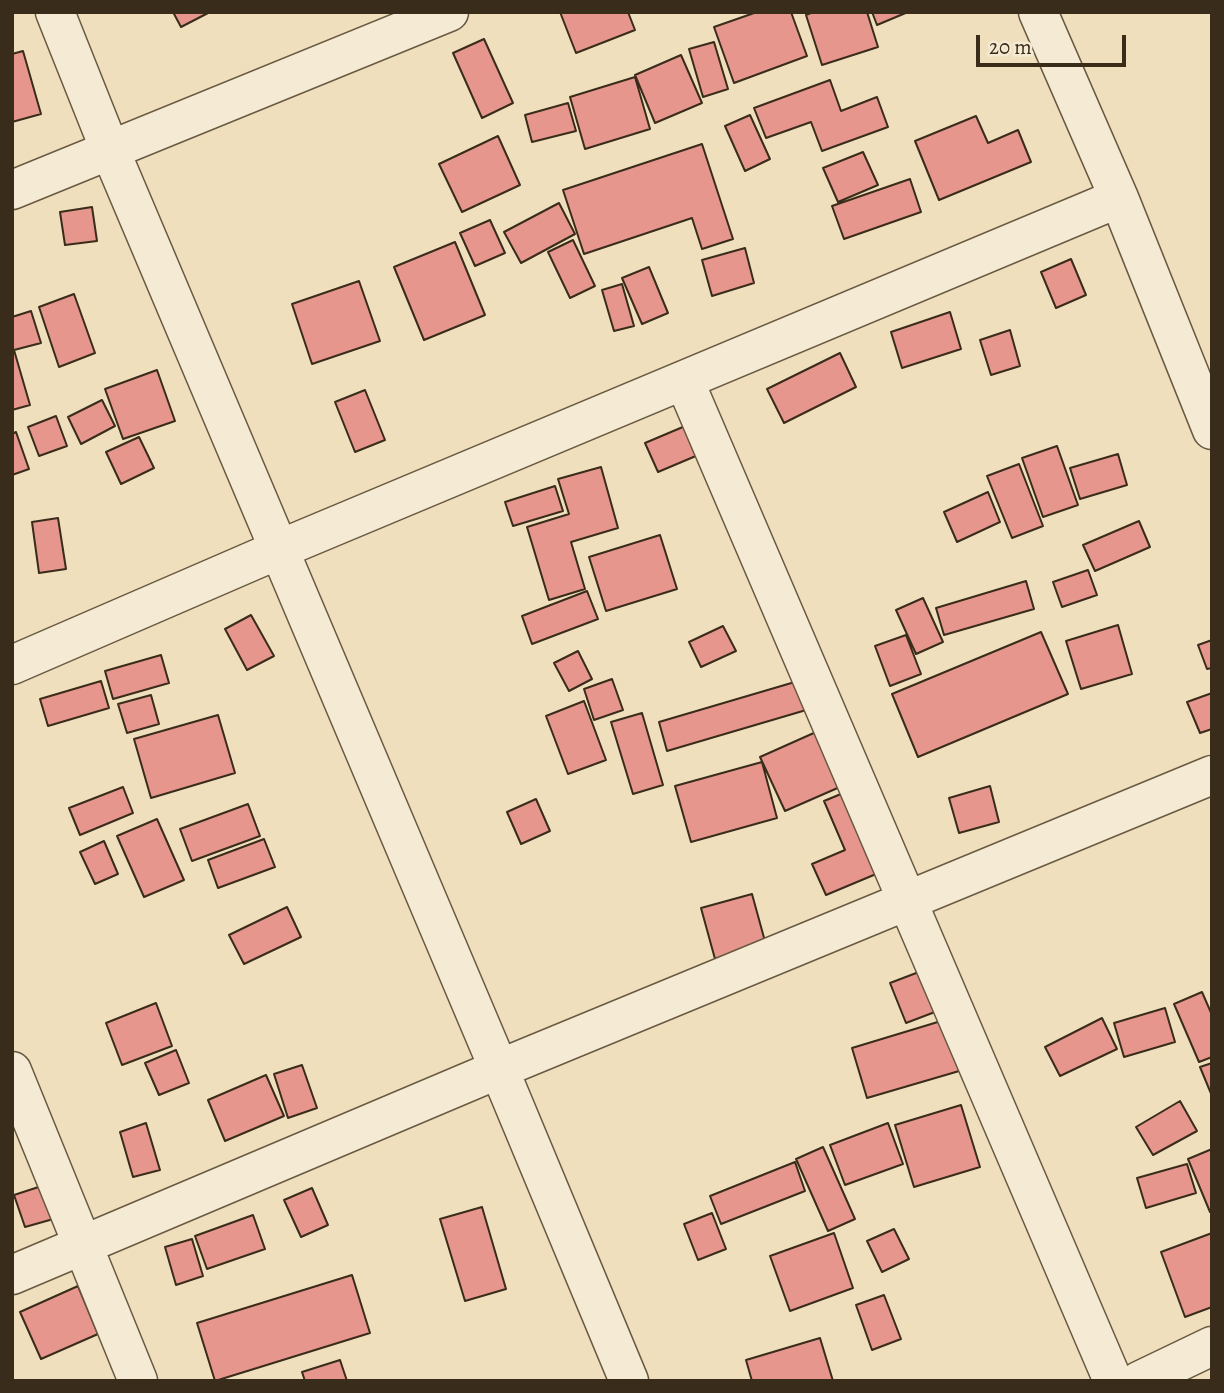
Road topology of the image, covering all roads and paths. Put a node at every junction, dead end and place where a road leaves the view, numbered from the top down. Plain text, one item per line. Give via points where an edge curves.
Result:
1 (55, 12) edge
2 (449, 12) edge
3 (1038, 12) edge
4 (110, 150) junction
5 (12, 190) edge
6 (1119, 198) junction
7 (684, 380) junction
8 (1211, 427) edge
9 (280, 549) junction
10 (12, 664) edge
11 (1212, 775) edge
12 (909, 900) junction
13 (499, 1069) junction
14 (12, 1071) edge
15 (82, 1246) junction
16 (12, 1275) edge
17 (1212, 1346) edge
18 (138, 1381) edge
19 (629, 1381) edge
20 (1114, 1381) edge
21 (1139, 1381) edge

1 - 4 street
2 - 4 street
3 - 6 street
4 - 5 street
4 - 9 street
6 - 7 street
6 - 8 street
7 - 9 street
7 - 12 street
9 - 10 street
9 - 13 street
11 - 12 street
12 - 13 street
12 - 20 street
13 - 15 street
13 - 19 street
14 - 15 street
15 - 16 street
15 - 18 street
17 - 21 street

